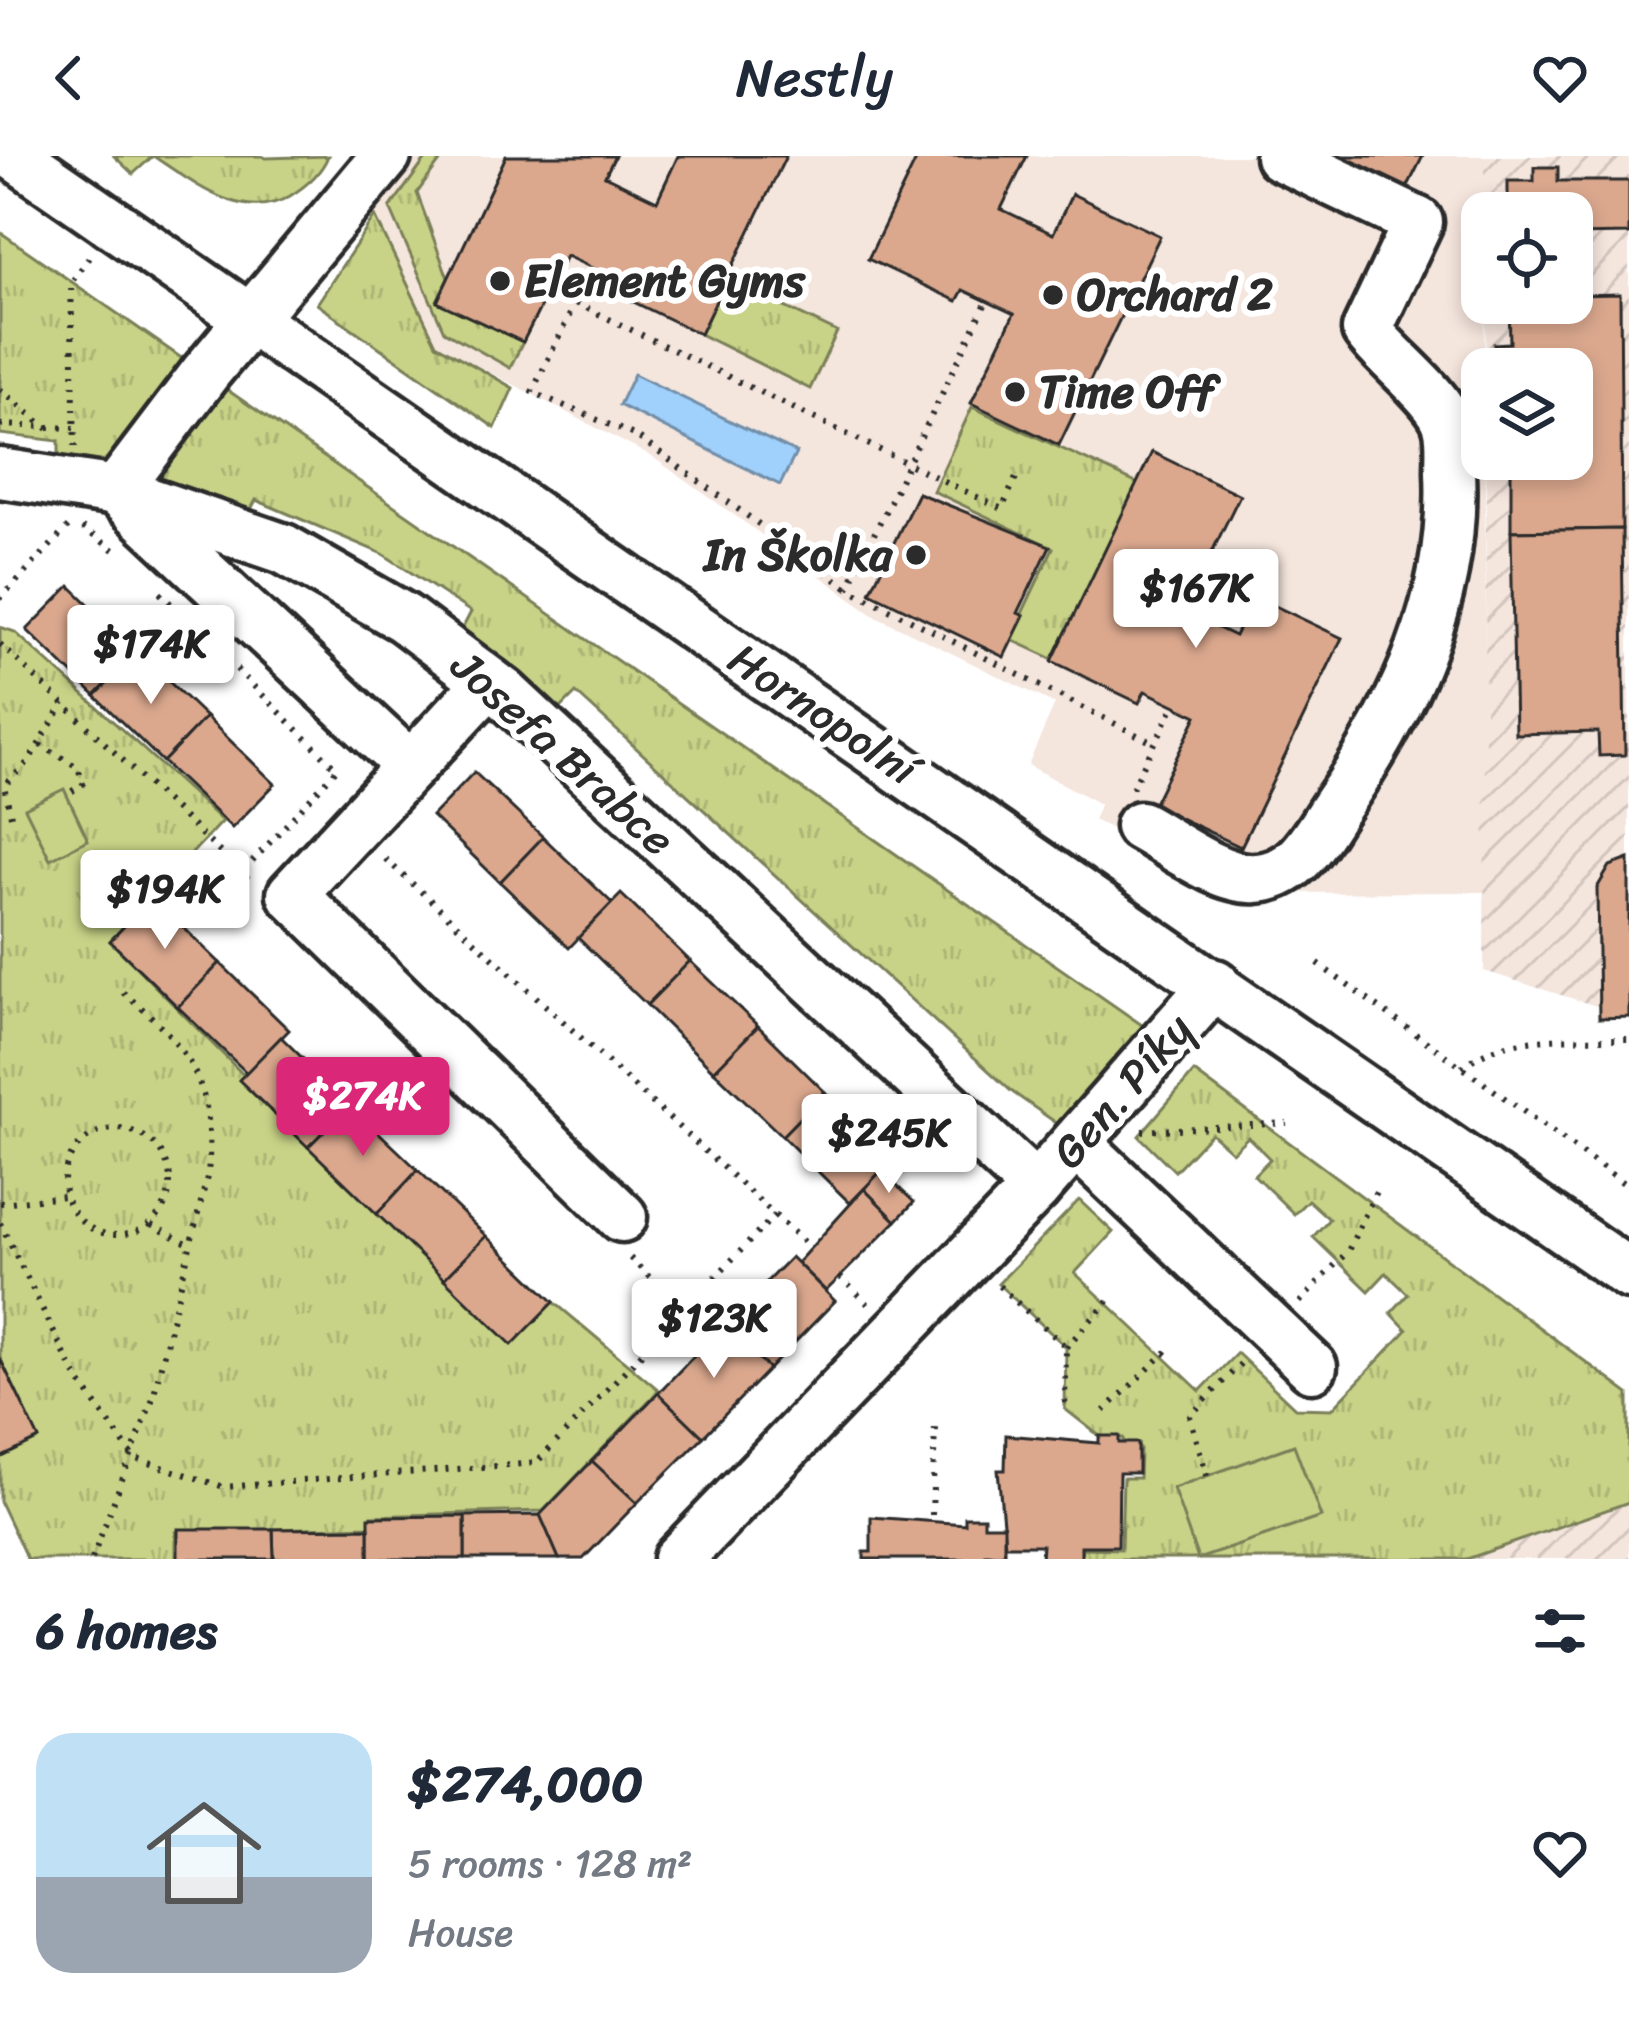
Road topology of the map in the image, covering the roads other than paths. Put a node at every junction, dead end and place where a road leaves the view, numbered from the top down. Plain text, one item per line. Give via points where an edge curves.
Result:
1 (15, 156) edge
2 (386, 156) edge
3 (1280, 156) edge
4 (252, 321) junction
5 (0, 473) edge
6 (89, 499) junction
7 (489, 682) junction
8 (410, 765) junction
9 (1134, 811) road end
10 (1215, 984) junction
11 (1084, 1149) junction
12 (1036, 1188) junction
13 (622, 1217) dead end
14 (1629, 1274) edge
15 (1312, 1367) dead end
16 (678, 1559) edge

1 - 4 street, Hornopolní
2 - 4 street
3 - 9 street via 1418,222 1367,330 1448,424 1452,518 1429,638 1358,774 1295,866 1255,879 1222,870
4 - 6 street
4 - 10 street, Hornopolní
5 - 6 street, Josefa Brabce
6 - 7 street, Josefa Brabce via 284,549 404,618
6 - 8 street
7 - 8 street
7 - 12 street, Josefa Brabce
8 - 13 street via 292,894
10 - 11 street, Gen. Píky
10 - 14 street, Hornopolní
11 - 12 street, Gen. Píky
11 - 15 street
12 - 16 street, Gen. Píky

